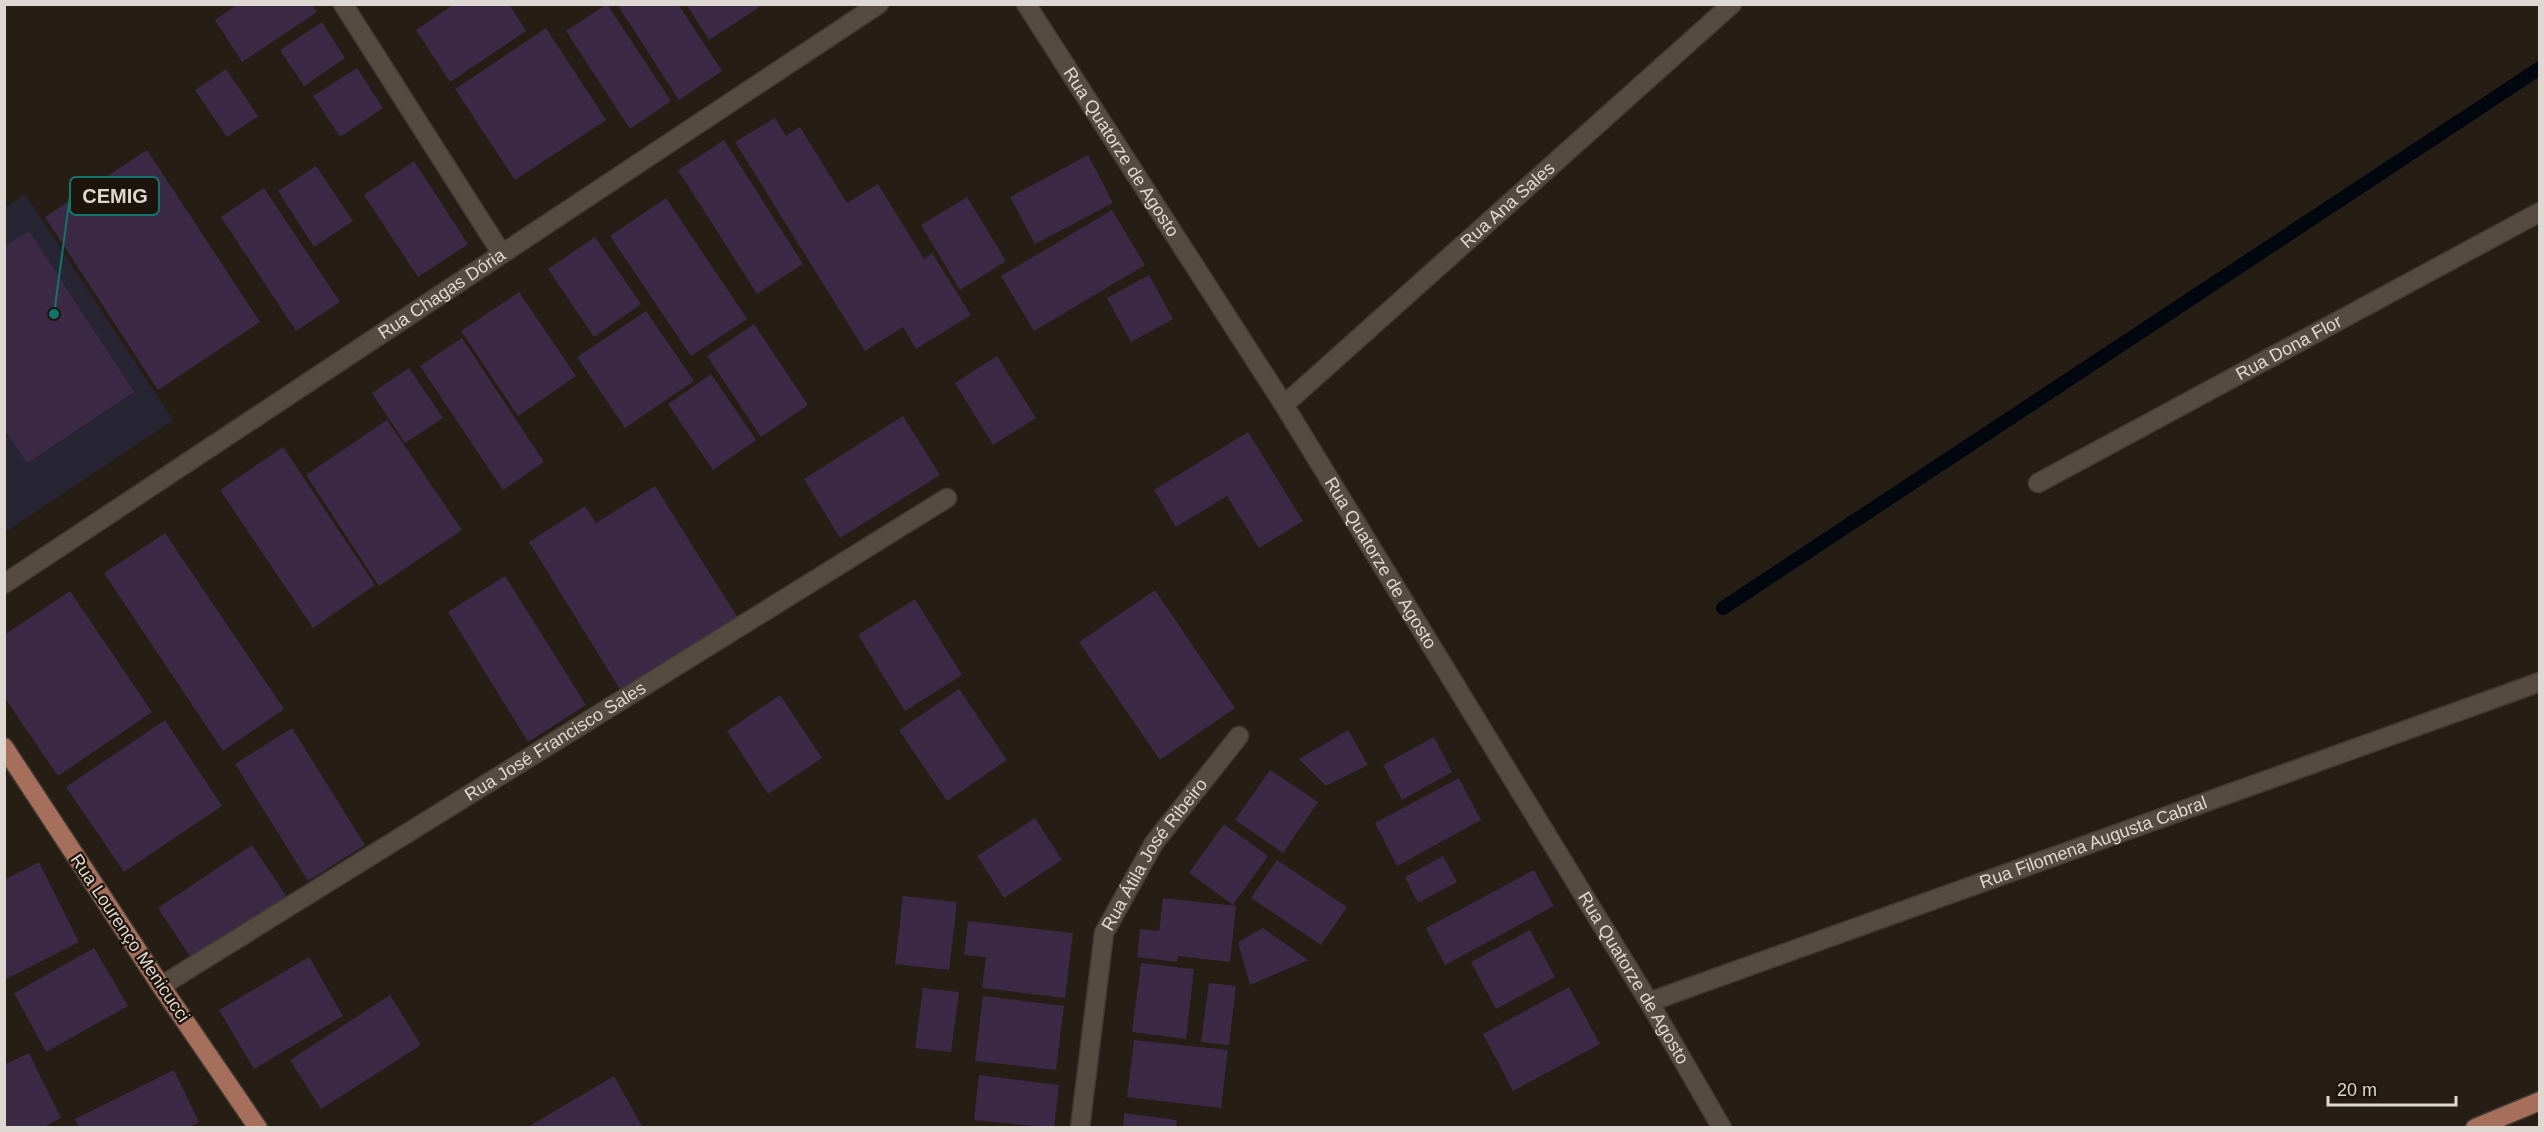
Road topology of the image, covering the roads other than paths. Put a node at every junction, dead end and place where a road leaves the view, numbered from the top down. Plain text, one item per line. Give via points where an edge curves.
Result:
1 (343, 4) edge
2 (879, 4) edge
3 (1026, 4) edge
4 (1732, 4) edge
5 (2540, 212) edge
6 (502, 254) junction
7 (1284, 405) junction
8 (2037, 483) dead end
9 (947, 498) dead end
10 (4, 584) edge
11 (2540, 682) edge
12 (1239, 736) dead end
13 (4, 747) edge
14 (161, 986) junction
15 (1649, 1002) junction
16 (2540, 1101) edge
17 (258, 1128) edge
18 (1080, 1128) edge
19 (1722, 1128) edge
20 (2475, 1128) edge

1 - 6 street
2 - 6 street, Rua Chagas Dória
3 - 7 street, Rua Quatorze de Agosto
4 - 7 street, Rua Ana Sales
5 - 8 street, Rua Dona Flor
6 - 10 street, Rua Chagas Dória
7 - 15 street, Rua Quatorze de Agosto
9 - 14 street, Rua José Francisco Sales
11 - 15 street, Rua Filomena Augusta Cabral
12 - 18 street, Rua Átila José Ribeiro via 1154,843 1104,933
13 - 14 main road, Rua Lourenço Menicucci
14 - 17 main road, Rua Lourenço Menicucci
15 - 19 street, Rua Quatorze de Agosto
16 - 20 main road

